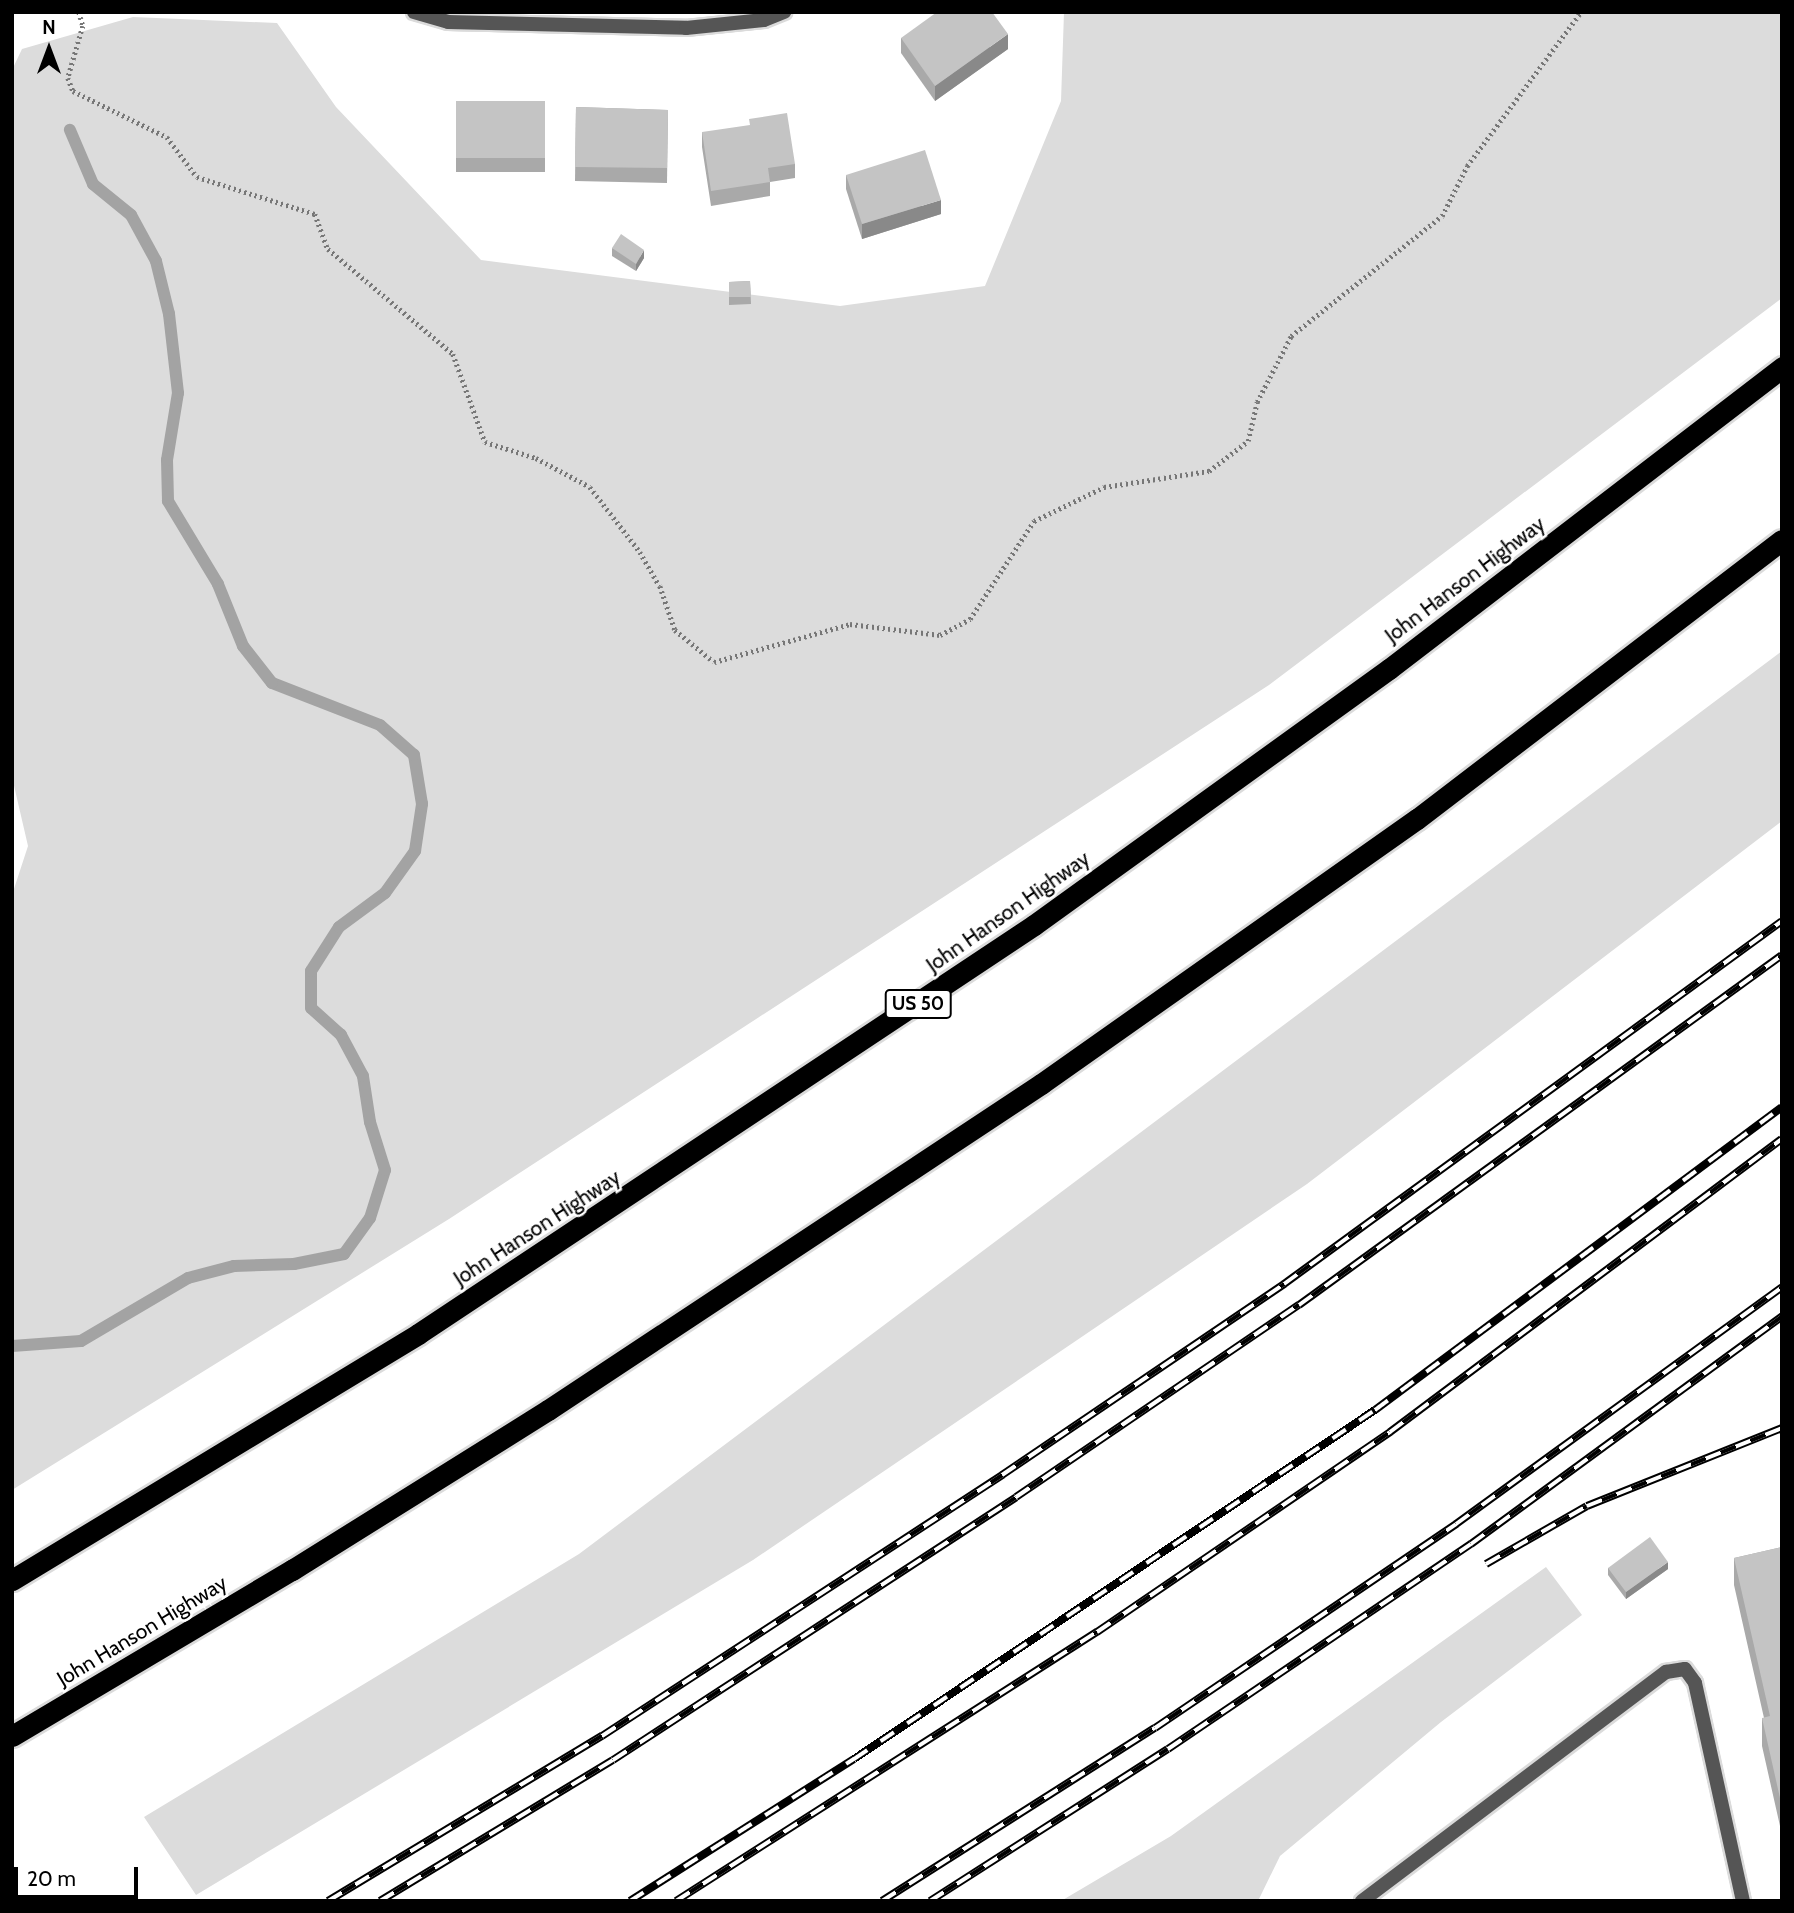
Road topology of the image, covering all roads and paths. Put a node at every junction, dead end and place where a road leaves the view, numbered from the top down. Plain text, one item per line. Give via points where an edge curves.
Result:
1 (79, 12) edge
2 (414, 12) edge
3 (784, 12) edge
4 (1581, 12) edge
5 (1782, 367) edge
6 (1782, 540) edge
7 (12, 1580) edge
8 (12, 1736) edge
9 (1362, 1901) edge
10 (1743, 1901) edge

1 - 4 path via 83,26 68,78 73,91 167,137 197,177 315,214 328,249 453,355 485,442 536,458 590,487 640,552 660,586 675,630 714,662 850,624 940,635 970,619 1034,521 1104,487 1209,471 1248,441 1257,401 1292,336 1442,216 1467,166
2 - 3 street via 448,22 686,28 764,20
5 - 7 highway, John Hanson Highway / US 50 via 1389,669 1022,932 418,1334
6 - 8 highway, John Hanson Highway via 1543,726 1300,905 946,1149 430,1485
9 - 10 street via 1665,1672 1685,1669 1695,1683

